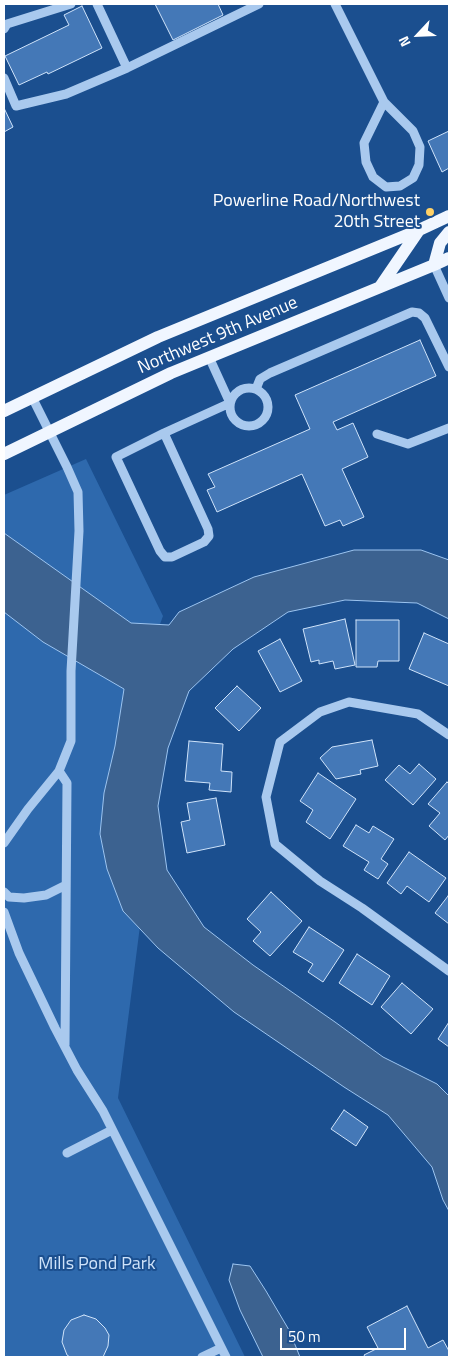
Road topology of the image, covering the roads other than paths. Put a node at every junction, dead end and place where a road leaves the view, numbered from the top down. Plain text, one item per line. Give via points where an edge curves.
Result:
1 (71, 4) edge
2 (97, 4) edge
3 (259, 4) edge
4 (335, 4) edge
5 (4, 29) edge
6 (127, 68) junction
7 (4, 78) edge
8 (384, 102) junction
9 (449, 216) edge
10 (419, 230) junction
11 (449, 232) edge
12 (449, 258) edge
13 (434, 265) junction
14 (380, 287) junction
15 (449, 298) edge
16 (209, 357) junction
17 (449, 367) edge
18 (256, 389) junction
19 (32, 397) junction
20 (230, 403) junction
21 (5, 407) edge
22 (449, 428) edge
23 (49, 431) junction
24 (164, 434) junction
25 (377, 434) dead end
26 (4, 454) edge
27 (449, 735) edge
28 (59, 771) junction
29 (4, 843) edge
30 (66, 885) junction
31 (4, 892) edge
32 (4, 912) edge
33 (449, 971) edge
34 (65, 1048) junction
35 (112, 1130) junction
36 (66, 1153) dead end
37 (222, 1348) junction
38 (202, 1357) edge
39 (226, 1357) edge

1 - 5 street via 6,24
2 - 6 street
3 - 6 street
4 - 8 street
6 - 7 street via 66,94 16,106
8 - 8 street via 364,143 366,162 373,177 386,187 400,186 413,178 419,165 420,147 413,131
9 - 10 main road, Northwest 9th Avenue
10 - 14 main road
10 - 19 main road, Northwest 9th Avenue via 158,338
11 - 13 main road via 440,243
12 - 13 main road, Northwest 9th Avenue
13 - 14 main road, Northwest 9th Avenue
13 - 15 street
14 - 16 main road, Northwest 9th Avenue
16 - 20 street
16 - 23 main road, Northwest 9th Avenue
17 - 18 street via 425,318 412,312 270,373 260,379
18 - 20 street via 243,388
18 - 20 street via 266,397 269,409 259,424 246,426 235,421
19 - 21 main road, Northwest 9th Avenue
19 - 23 street
20 - 24 street
22 - 25 street via 408,444
23 - 26 main road, Northwest 9th Avenue
23 - 28 street via 78,492 71,741
24 - 24 street via 209,536 204,542 172,557 164,557 160,551 116,457
27 - 33 street via 418,714 349,702 320,712 280,742 266,797 275,844 320,881
28 - 29 street
28 - 30 street via 67,783
30 - 31 street via 46,895 24,898 9,898
30 - 34 street
32 - 34 street via 19,953
34 - 35 street
35 - 36 street
35 - 37 street
37 - 38 street
37 - 39 street

